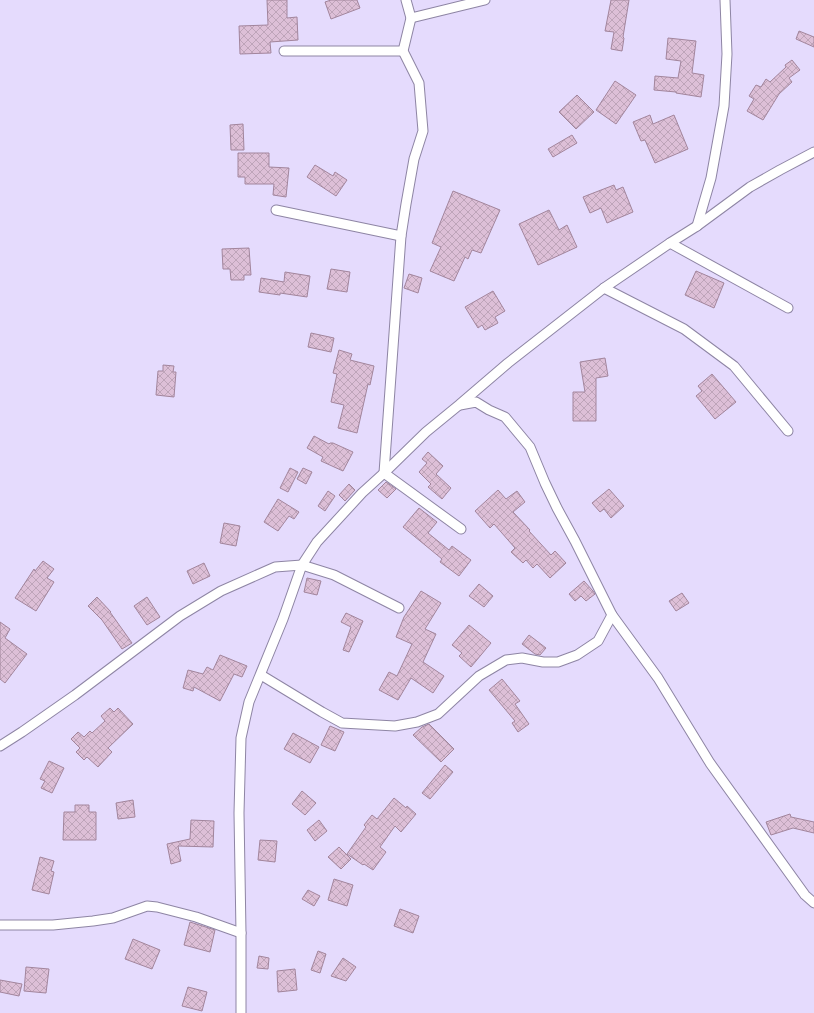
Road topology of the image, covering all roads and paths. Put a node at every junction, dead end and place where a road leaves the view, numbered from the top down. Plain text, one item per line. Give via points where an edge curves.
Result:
1 (406, 0) edge
2 (485, 0) edge
3 (724, 0) edge
4 (411, 18) junction
5 (284, 50) dead end
6 (403, 50) junction
7 (814, 152) edge
8 (276, 210) dead end
9 (697, 226) junction
10 (401, 236) junction
11 (670, 243) junction
12 (604, 288) junction
13 (788, 308) dead end
14 (459, 405) junction
15 (788, 431) dead end
16 (384, 473) junction
17 (461, 529) dead end
18 (302, 565) junction
19 (399, 608) dead end
20 (612, 615) junction
21 (261, 675) junction
22 (0, 746) edge
23 (814, 903) edge
24 (0, 925) edge
25 (241, 933) junction
26 (241, 1013) edge

1 - 4 street
2 - 4 street
3 - 9 street via 727,54 724,106 711,178
4 - 6 street
5 - 6 street
6 - 10 street via 419,83 423,132 414,159
7 - 9 street via 750,187
8 - 10 street
9 - 11 street
10 - 16 street
11 - 12 street
11 - 13 street
12 - 14 street
12 - 15 street via 684,329 734,366
14 - 16 street via 426,432
14 - 20 street via 476,402 505,417 530,447 557,508
16 - 17 street
16 - 18 street via 362,493 318,542
18 - 19 street via 334,574
18 - 21 street
18 - 22 street via 275,567 221,591 180,616 75,695
20 - 21 street via 598,641 577,655 558,662 522,658 506,660 480,676 438,714 395,726 342,723
20 - 23 street via 658,678 710,763 742,809
21 - 25 street via 249,702 241,738
24 - 25 street via 54,925 93,921 114,918 147,906 196,917
25 - 26 street

